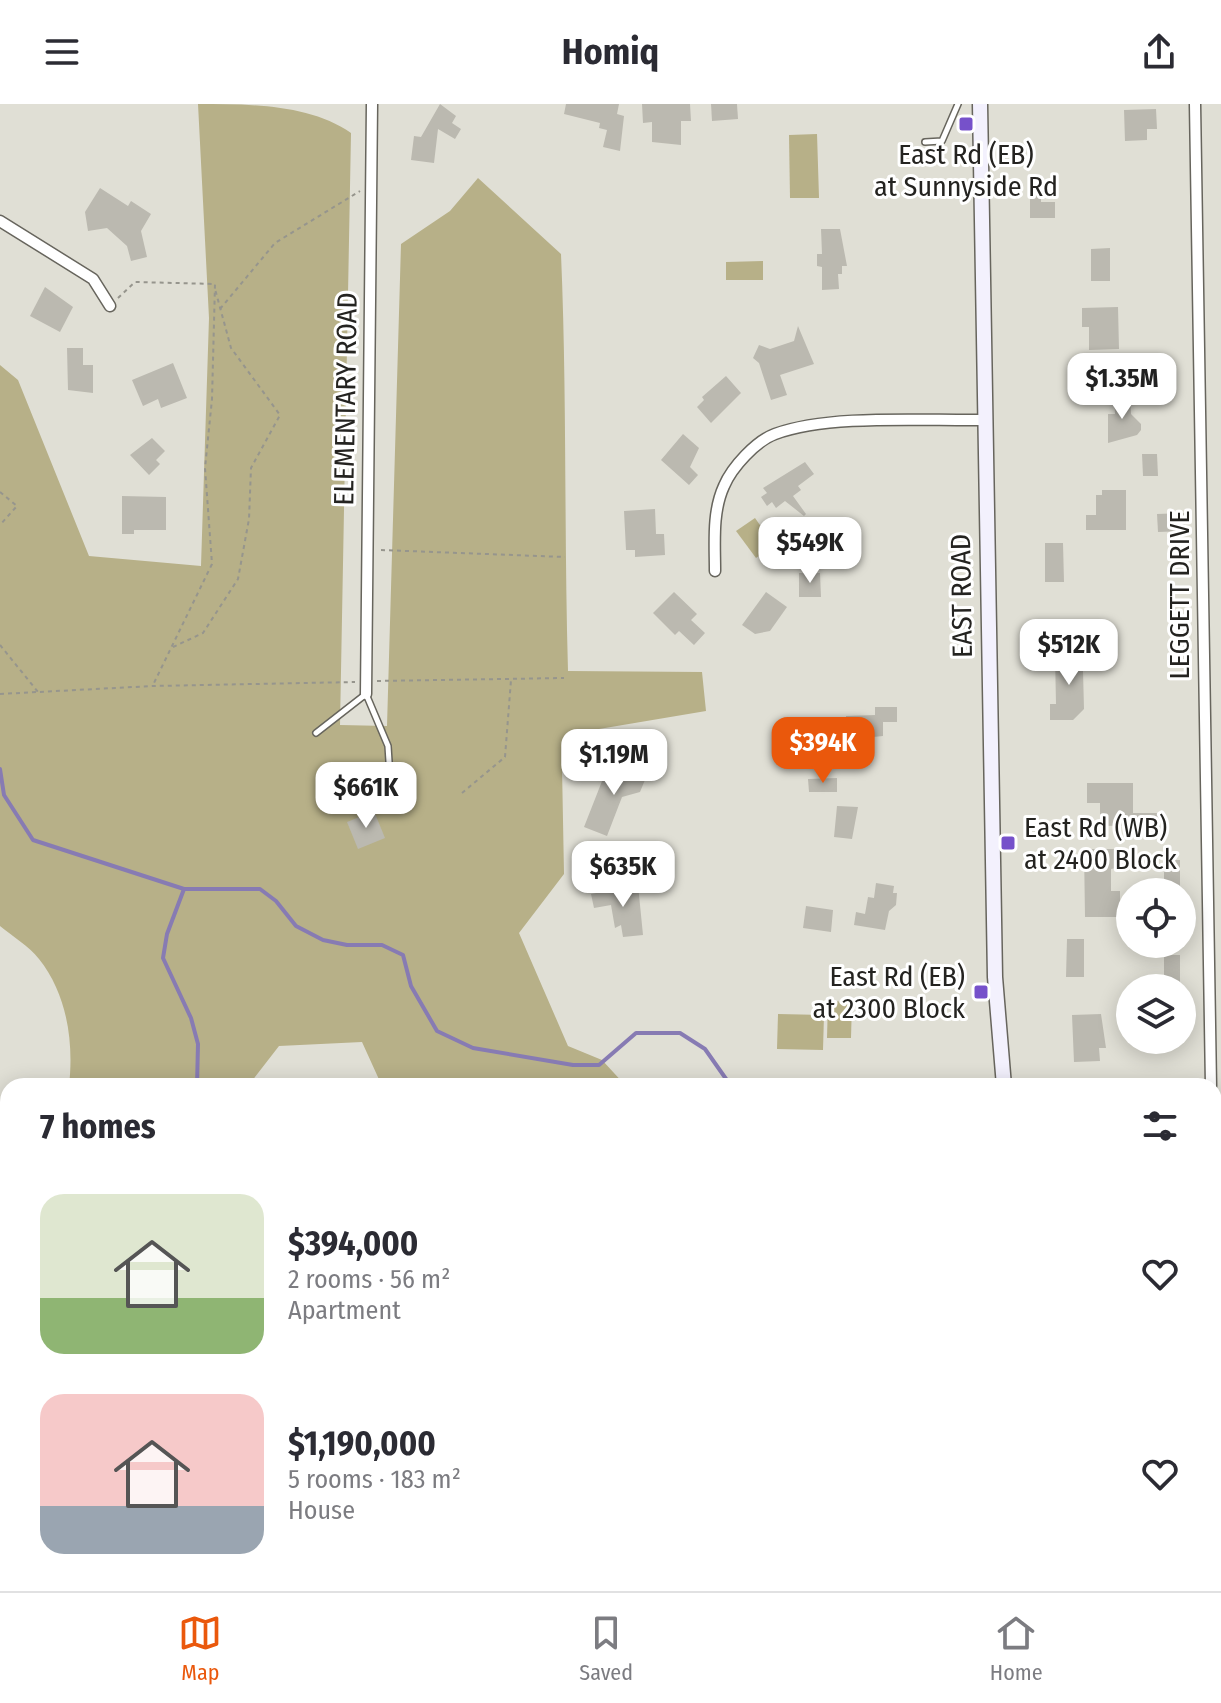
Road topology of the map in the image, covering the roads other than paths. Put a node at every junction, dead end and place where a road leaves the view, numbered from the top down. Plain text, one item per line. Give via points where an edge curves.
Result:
1 (372, 104) edge
2 (958, 104) edge
3 (980, 104) edge
4 (1195, 104) edge
5 (925, 142) dead end
6 (0, 221) edge
7 (110, 306) road end
8 (984, 420) junction
9 (715, 571) dead end
10 (366, 694) junction
11 (316, 733) dead end
12 (391, 792) dead end
13 (1003, 1078) edge
14 (1211, 1078) edge

1 - 10 street, ELEMENTARY ROAD
2 - 5 lane via 942,141
3 - 8 main road, EAST ROAD
4 - 14 street, LEGGETT DRIVE
6 - 7 street via 93,279
8 - 9 street via 820,424 774,434 755,446 724,484 715,518
8 - 13 main road, EAST ROAD via 995,977
10 - 11 lane
10 - 12 lane via 388,746

